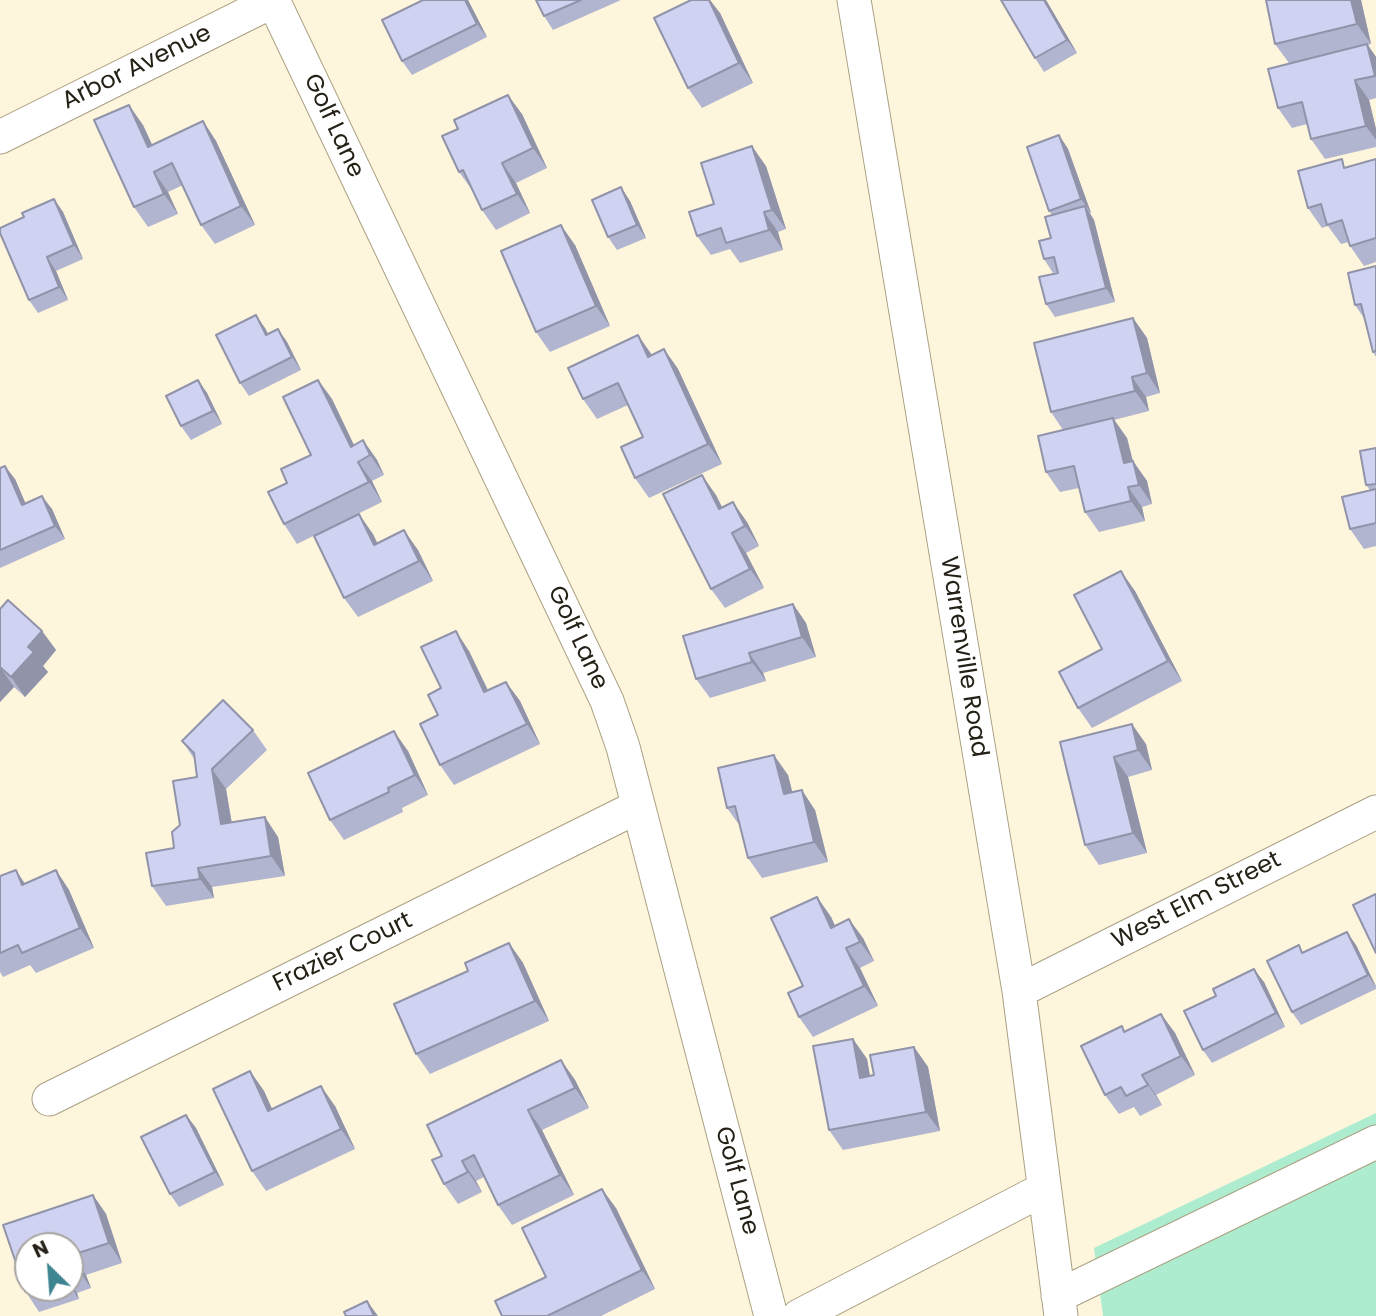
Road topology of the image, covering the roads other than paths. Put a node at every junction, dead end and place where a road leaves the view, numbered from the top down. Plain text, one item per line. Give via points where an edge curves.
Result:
1 (274, 0) edge
2 (854, 0) edge
3 (0, 137) edge
4 (637, 807) junction
5 (1376, 811) edge
6 (1019, 991) junction
7 (49, 1099) dead end
8 (1376, 1142) edge
9 (1044, 1189) junction
10 (1059, 1306) edge
11 (771, 1316) edge
12 (799, 1316) edge

1 - 3 street, Arbor Avenue
1 - 4 street, Golf Lane via 607,701
2 - 6 street, Warrenville Road
4 - 7 street, Frazier Court
4 - 11 street, Golf Lane
5 - 6 street, West Elm Street
6 - 9 street, Warrenville Road
8 - 10 street
9 - 10 street, Warrenville Road
9 - 12 street

